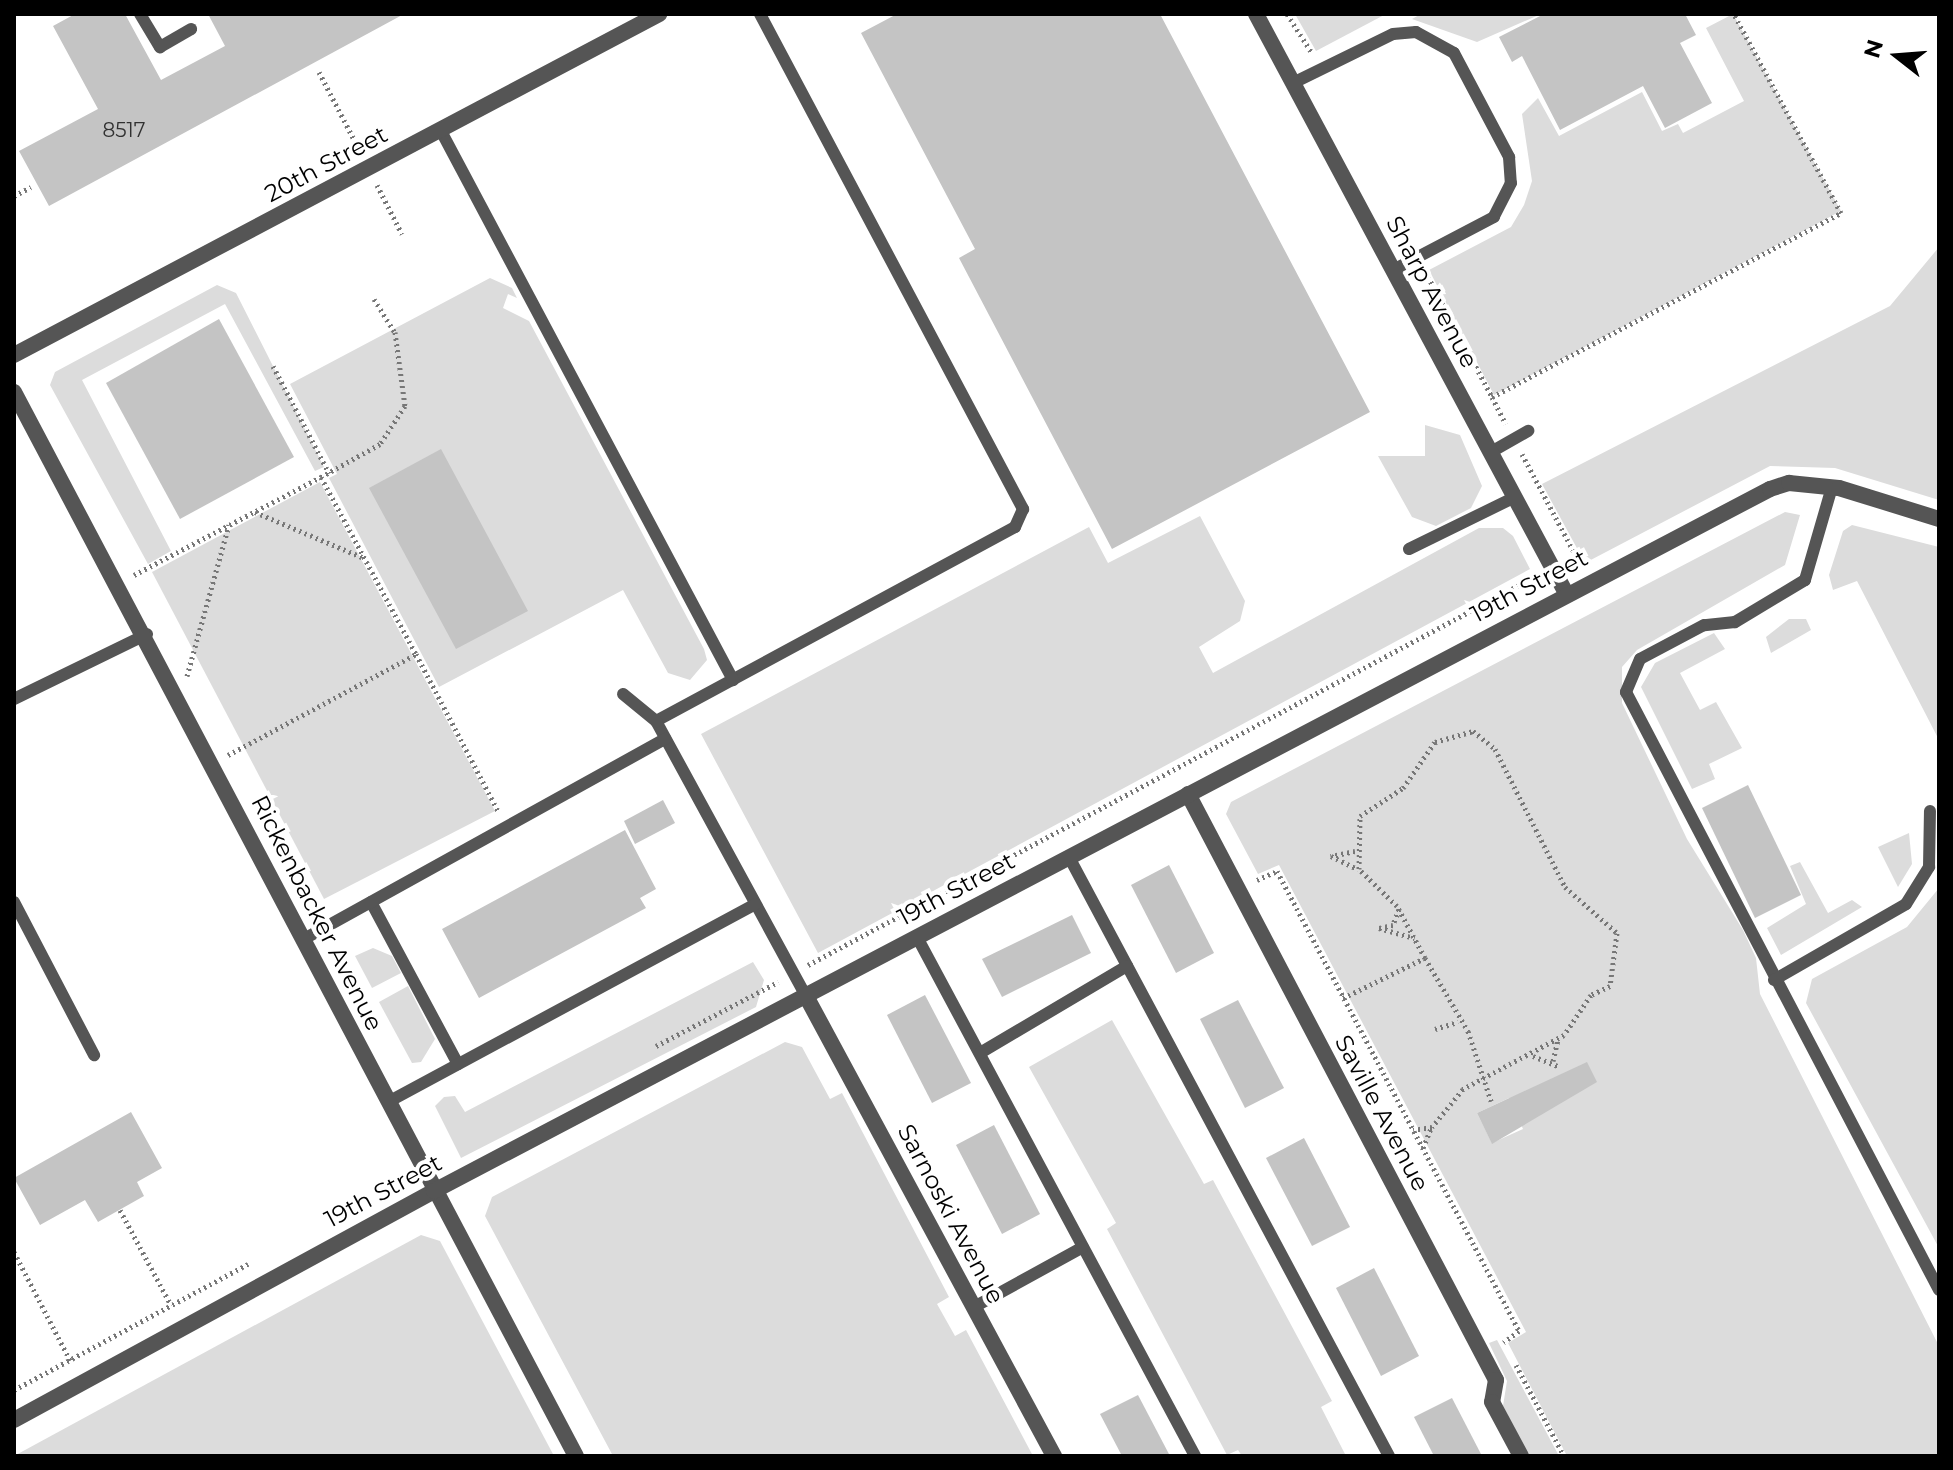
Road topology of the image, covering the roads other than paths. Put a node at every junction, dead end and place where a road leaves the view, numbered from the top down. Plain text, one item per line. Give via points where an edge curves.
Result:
1 (140, 14) edge
2 (659, 14) edge
3 (760, 14) edge
4 (1256, 14) edge
5 (191, 29) dead end
6 (1293, 83) junction
7 (441, 131) junction
8 (1393, 270) junction
9 (14, 355) edge
10 (14, 392) edge
11 (1528, 431) dead end
12 (1491, 452) junction
13 (1832, 487) junction
14 (1515, 497) junction
15 (1939, 519) edge
16 (1409, 549) dead end
17 (1566, 593) junction
18 (147, 634) junction
19 (733, 680) junction
20 (623, 694) dead end
21 (14, 699) edge
22 (656, 721) junction
23 (665, 739) junction
24 (1188, 794) junction
25 (1930, 811) dead end
26 (1069, 857) junction
27 (14, 902) edge
28 (371, 902) junction
29 (755, 904) junction
30 (917, 937) junction
31 (304, 939) junction
32 (1127, 966) junction
33 (1774, 980) junction
34 (806, 996) junction
35 (980, 1053) junction
36 (94, 1055) dead end
37 (458, 1064) junction
38 (388, 1102) junction
39 (434, 1191) junction
40 (1083, 1247) junction
41 (1939, 1290) edge
42 (974, 1307) junction
43 (14, 1420) edge
44 (576, 1456) edge
45 (1054, 1456) edge
46 (1195, 1456) edge
47 (1389, 1456) edge
48 (1521, 1456) edge

1 - 5 lane via 160,47
2 - 7 street, 20th Street
3 - 19 lane via 1023,509 1015,527
4 - 6 street, Sharp Avenue
6 - 8 street, Sharp Avenue
6 - 8 lane via 1393,34 1416,32 1454,53 1509,157 1511,183 1494,217
7 - 9 street, 20th Street
7 - 19 lane
8 - 12 street, Sharp Avenue
10 - 18 street, Rickenbacker Avenue
11 - 12 lane
12 - 14 street, Sharp Avenue
13 - 15 street, 19th Street
13 - 17 street, 19th Street via 1770,489
13 - 33 lane via 1805,580 1735,622 1704,625 1640,659 1626,692
14 - 16 lane
14 - 17 street, Sharp Avenue
17 - 24 street, 19th Street
18 - 21 lane
18 - 31 street, Rickenbacker Avenue
19 - 22 lane
20 - 22 lane
22 - 23 lane
23 - 28 lane
23 - 29 lane
24 - 26 street, 19th Street
24 - 48 street, Saville Avenue via 1496,1380 1492,1402
25 - 33 lane via 1929,867 1906,904
26 - 30 street, 19th Street
26 - 32 lane
27 - 36 lane
28 - 31 lane
28 - 37 lane
29 - 34 lane
29 - 37 lane
30 - 34 street, 19th Street
30 - 35 lane
31 - 38 street, Rickenbacker Avenue
32 - 35 lane
32 - 47 lane
33 - 41 lane
34 - 39 street, 19th Street
34 - 42 street, Sarnoski Avenue
35 - 40 lane
37 - 38 lane
38 - 39 street, Rickenbacker Avenue
39 - 43 street, 19th Street
39 - 44 street, Rickenbacker Avenue
40 - 42 lane
40 - 46 lane
42 - 45 street, Sarnoski Avenue

